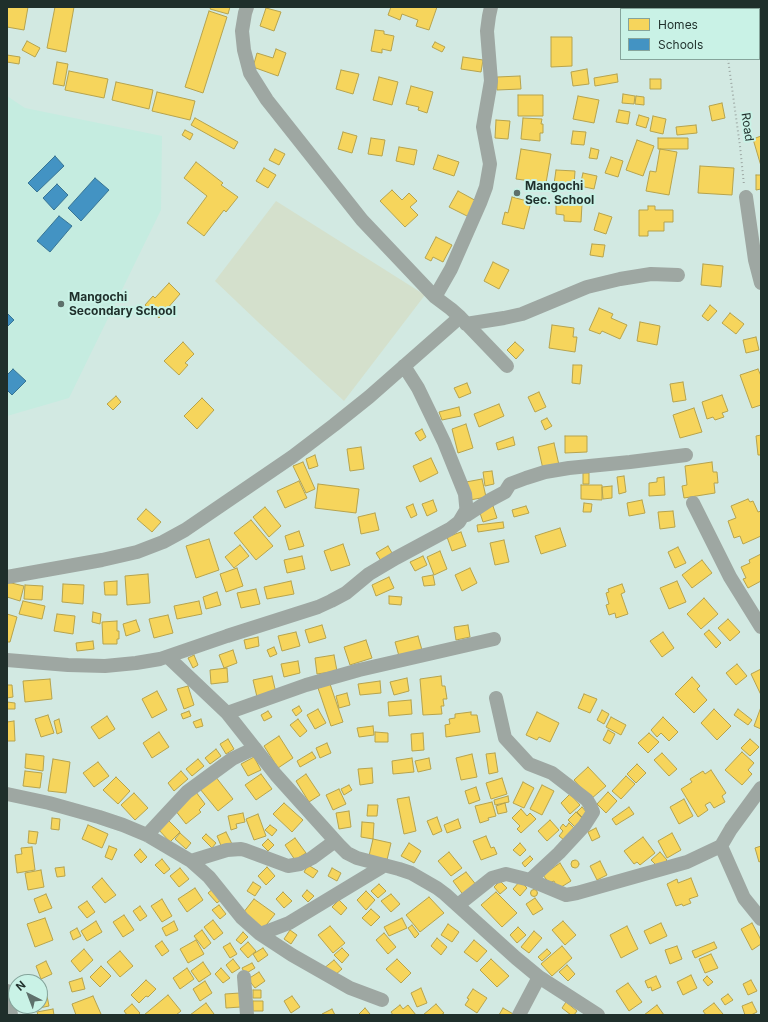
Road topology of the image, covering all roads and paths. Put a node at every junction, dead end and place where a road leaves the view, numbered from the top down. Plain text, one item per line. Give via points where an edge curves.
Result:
1 (247, 7) edge
2 (491, 7) edge
3 (728, 60) edge
4 (746, 197) joint
5 (678, 275) dead end
6 (761, 283) edge
7 (435, 297) junction
8 (463, 320) junction
9 (404, 366) junction
10 (507, 366) dead end
11 (686, 454) dead end
12 (693, 503) dead end
13 (467, 515) junction
14 (7, 577) edge
15 (761, 626) edge
16 (494, 639) dead end
17 (168, 657) junction
18 (7, 660) edge
19 (496, 698) dead end
20 (227, 713) junction
21 (255, 748) junction
22 (761, 788) edge
23 (7, 794) edge
24 (146, 835) junction
25 (335, 841) junction
26 (721, 846) junction
27 (191, 861) junction
28 (385, 865) junction
29 (530, 880) junction
30 (458, 905) junction
31 (761, 920) edge
32 (260, 934) junction
33 (244, 977) dead end
34 (539, 977) junction
35 (7, 991) edge
36 (382, 1000) dead end
37 (11, 1015) edge
38 (246, 1015) edge
39 (520, 1015) edge
40 (598, 1015) edge

1 - 7 street via 242,31 244,50 250,73 266,100 362,220
2 - 7 street via 487,31 491,81 483,127 490,164 486,187 451,270
3 - 4 path, Road
4 - 6 street
5 - 8 street via 652,274 620,278 587,287 522,314 504,318
7 - 8 street
8 - 9 street
8 - 10 street
9 - 13 street via 418,388 444,442 465,494
9 - 14 street via 292,457 185,530 163,542 102,560
11 - 13 street via 545,472 510,484 505,492
12 - 15 street via 730,577
13 - 17 street via 465,512 459,522 450,529 396,558 369,574 346,593 318,607
16 - 20 street via 359,670 306,685
17 - 18 street via 105,666
17 - 20 street
19 - 29 street via 505,738 529,764 552,773 586,800 593,812 574,837
20 - 21 street
21 - 24 street via 232,759 187,792
21 - 25 street
22 - 26 street
23 - 24 street via 99,817
24 - 27 street
25 - 27 street via 312,858 288,866 240,849 227,850
25 - 28 street via 338,846 357,858
26 - 29 street via 687,862 577,893 566,894
26 - 31 street via 744,898
27 - 32 street via 209,877 242,918
28 - 30 street via 411,873 437,888
28 - 32 street via 290,923
29 - 30 street via 506,874 492,878
30 - 34 street
32 - 36 street via 292,956 350,988
33 - 38 street
34 - 39 street
34 - 40 street
35 - 37 street

